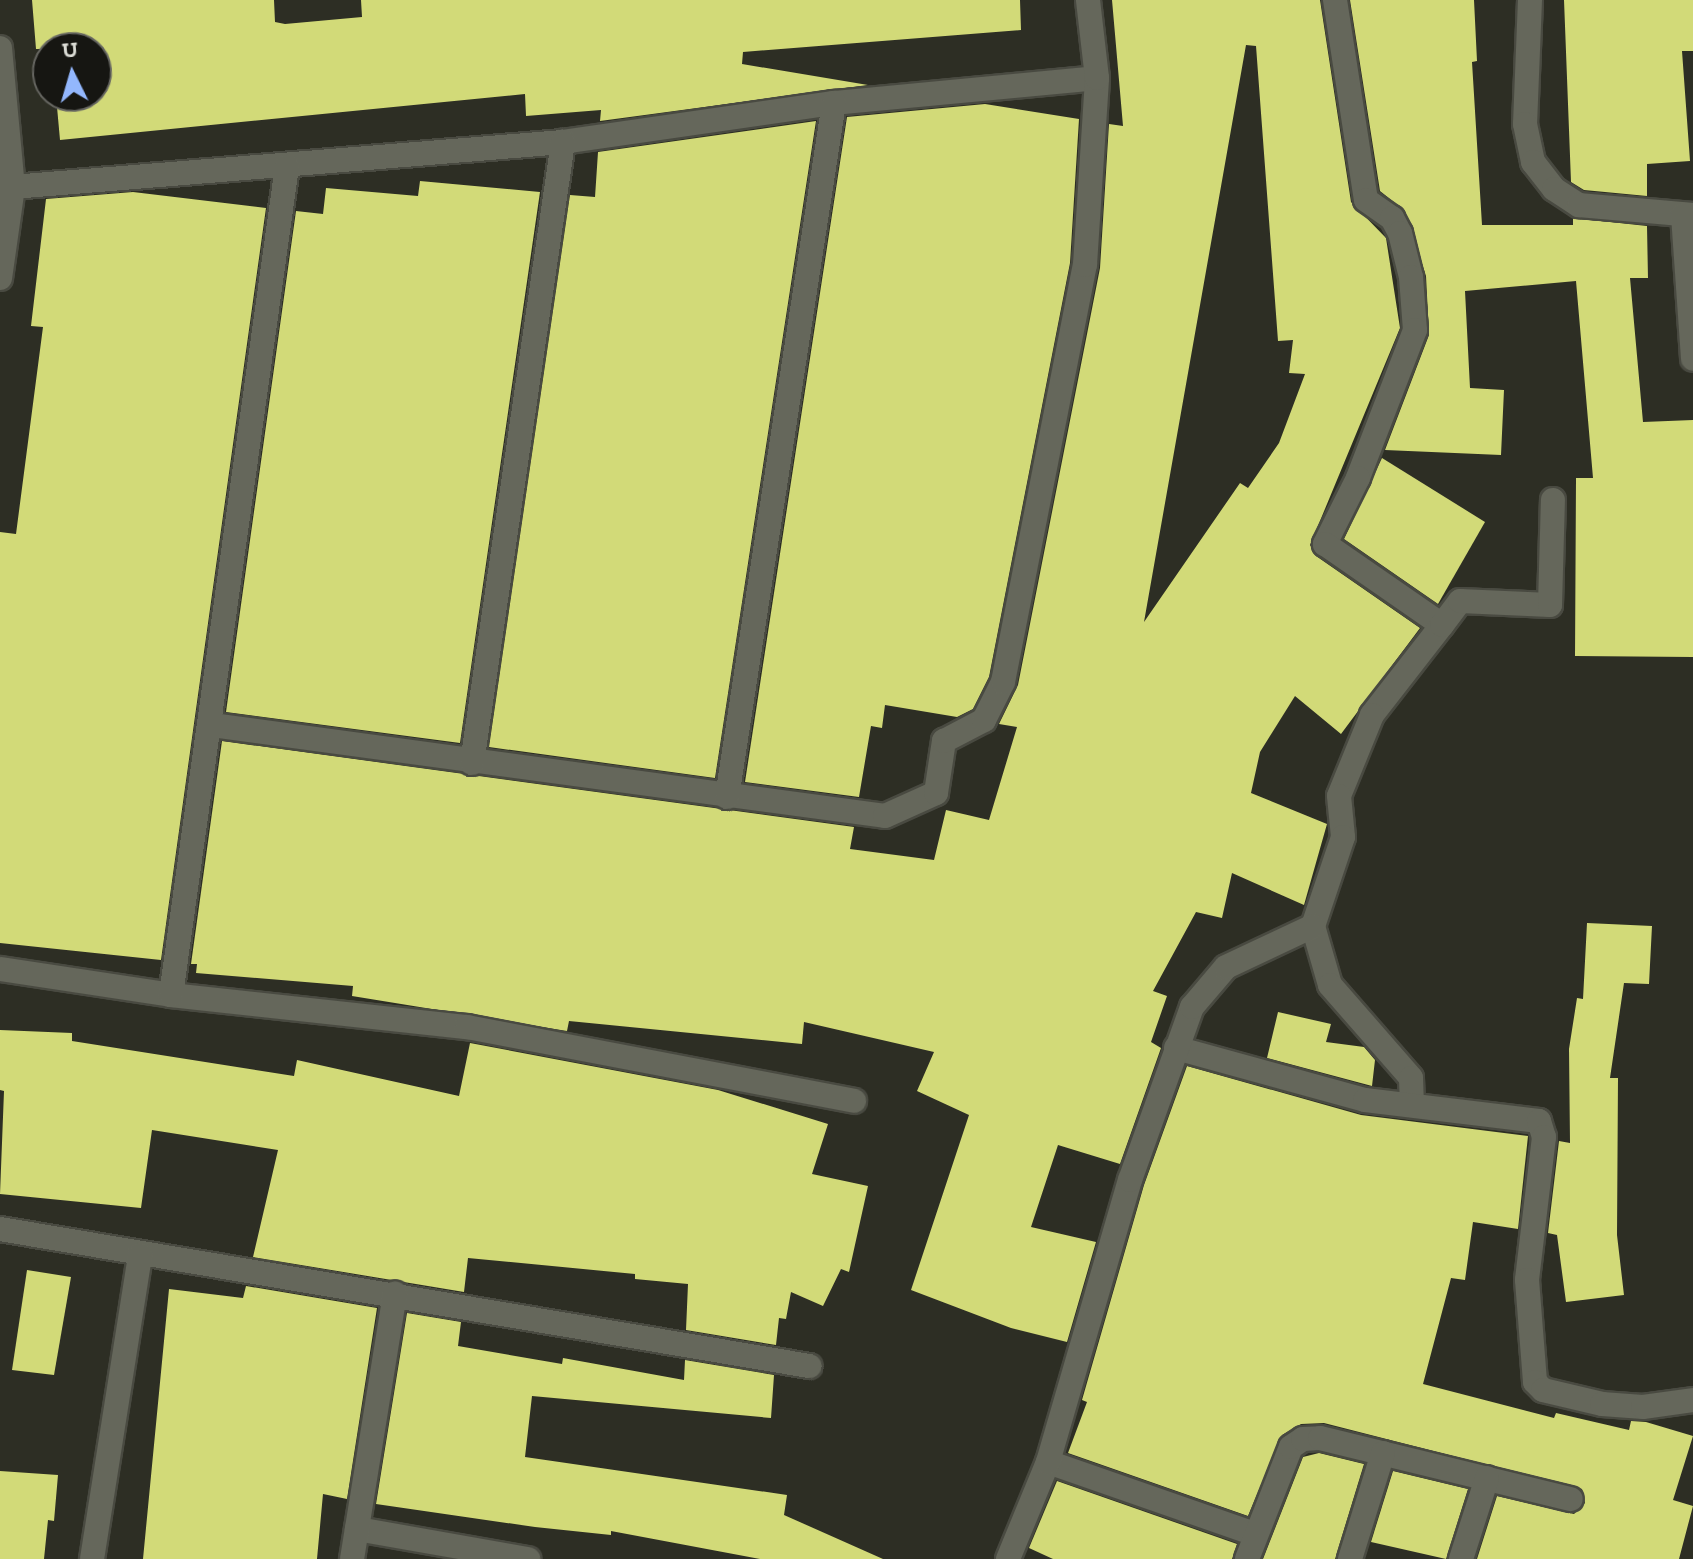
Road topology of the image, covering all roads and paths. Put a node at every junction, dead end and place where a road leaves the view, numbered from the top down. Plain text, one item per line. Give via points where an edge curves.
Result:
1 (1088, 0) edge
2 (1335, 0) edge
3 (1530, 0) edge
4 (0, 48) edge
5 (1097, 78) junction
6 (834, 103) junction
7 (563, 142) junction
8 (287, 166) junction
9 (7, 187) edge
10 (1688, 215) edge
11 (0, 278) edge
12 (1693, 359) edge
13 (1553, 500) dead end
14 (1442, 625) junction
15 (212, 725) junction
16 (472, 763) junction
17 (727, 797) junction
18 (1313, 926) junction
19 (0, 969) edge
20 (171, 995) junction
21 (1176, 1048) junction
22 (854, 1101) dead end
23 (1412, 1105) junction
24 (0, 1229) edge
25 (140, 1255) junction
26 (395, 1293) junction
27 (809, 1366) dead end
28 (1693, 1400) edge
29 (1383, 1453) junction
30 (1048, 1462) junction
31 (1487, 1478) junction
32 (1571, 1499) dead end
33 (357, 1529) junction
34 (1255, 1534) junction
35 (92, 1559) edge
36 (352, 1559) edge
37 (528, 1559) edge
38 (1008, 1559) edge
39 (1247, 1559) edge
40 (1350, 1559) edge
41 (1461, 1559) edge

1 - 5 street
2 - 14 street via 1366,200 1392,218 1400,233 1411,277 1415,330 1358,478 1325,544
3 - 10 street via 1525,124 1533,162 1554,189 1579,205
4 - 9 street
5 - 6 street
5 - 17 street via 1085,265 1003,682 990,714 944,741 936,793 885,816
6 - 7 street
6 - 17 street
7 - 8 street
7 - 16 street
8 - 9 street
8 - 15 street
9 - 11 street
10 - 12 street
13 - 14 street via 1550,605 1460,601
14 - 18 street via 1372,715 1339,796 1343,837
15 - 16 street
15 - 20 street
16 - 17 street
18 - 21 street via 1226,967 1192,1007
18 - 23 street via 1330,985 1411,1078
19 - 20 street
20 - 22 street via 467,1027
21 - 23 street via 1365,1100
21 - 30 street via 1126,1194
23 - 28 street via 1539,1121 1544,1137 1527,1280 1535,1382 1543,1390 1633,1407
24 - 25 street
25 - 26 street
25 - 35 street
26 - 27 street
26 - 33 street
29 - 31 street
29 - 34 street via 1303,1439 1291,1447
29 - 40 street
30 - 34 street
30 - 38 street
31 - 32 street
31 - 41 street
33 - 36 street
33 - 37 street
34 - 39 street

